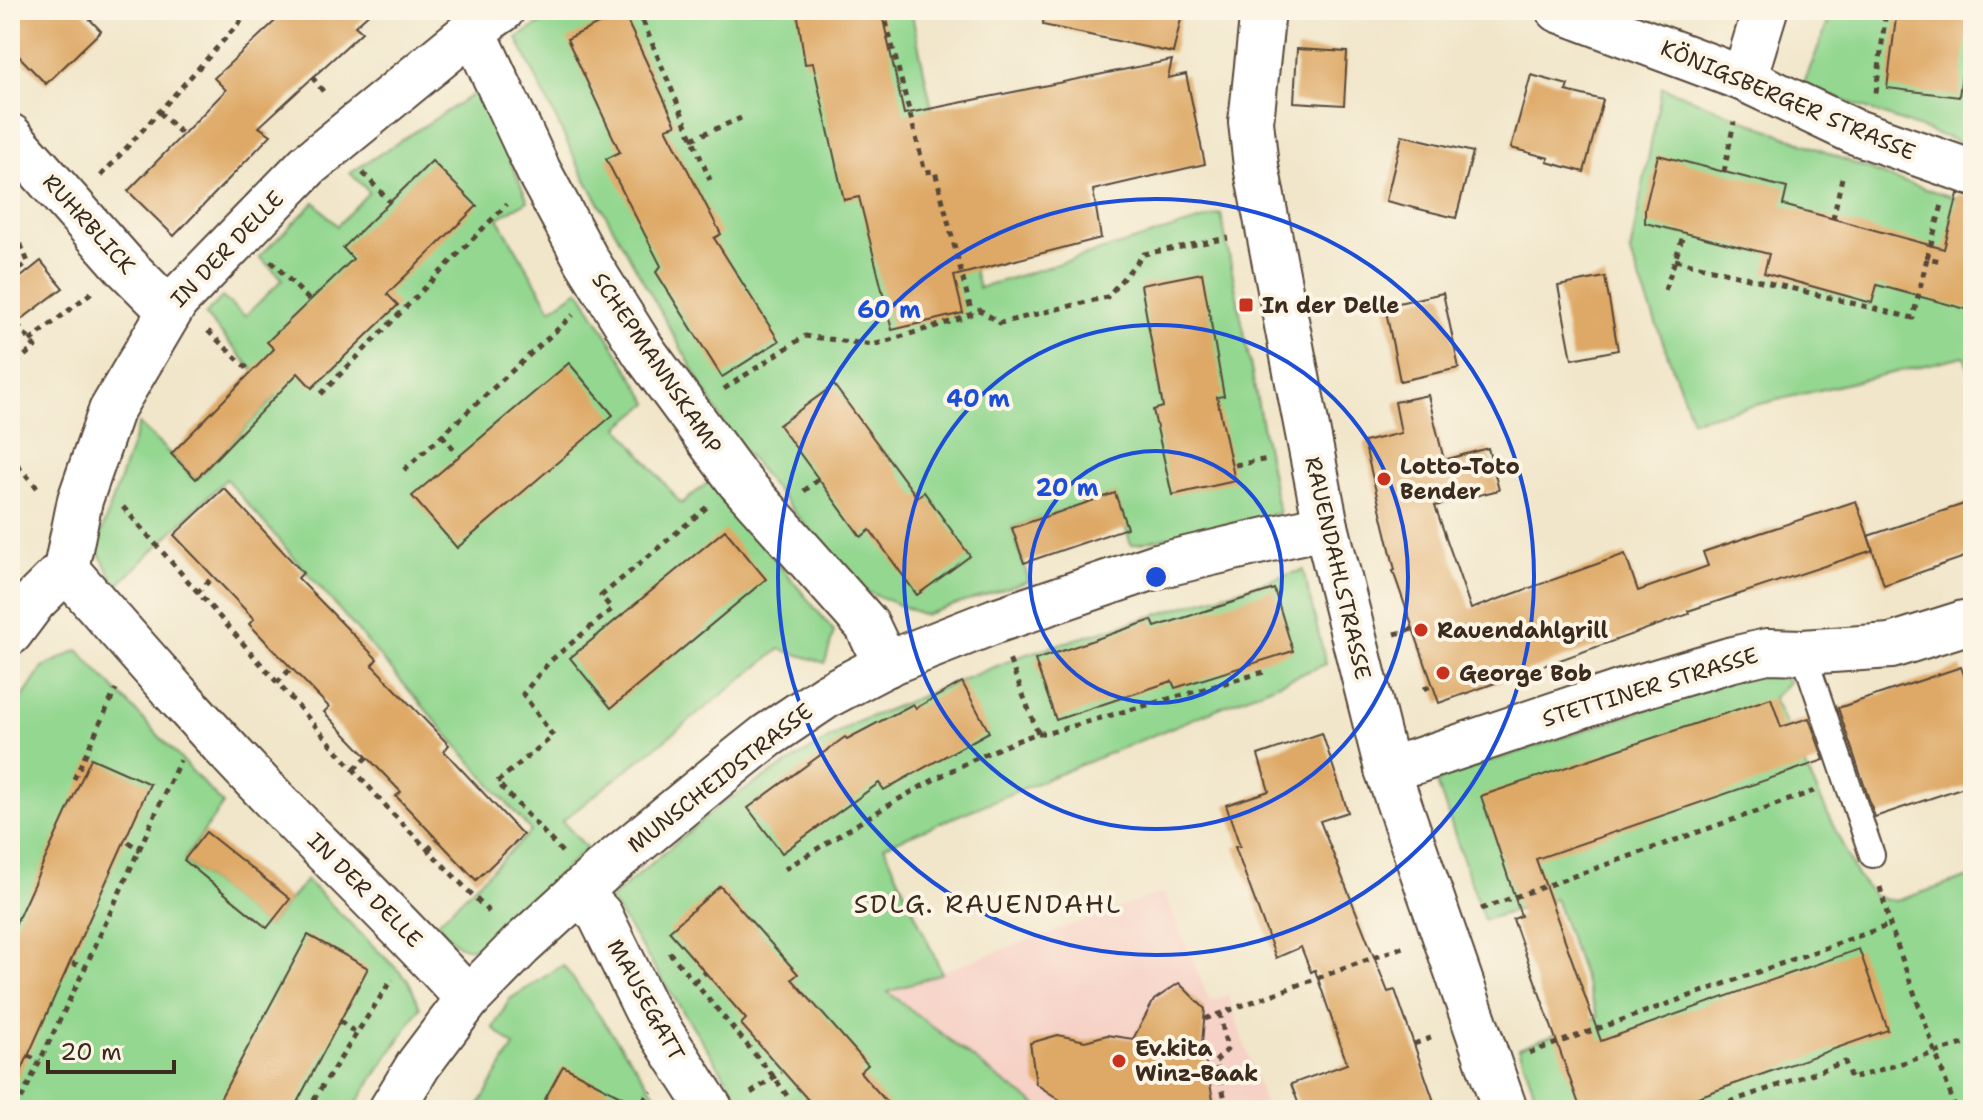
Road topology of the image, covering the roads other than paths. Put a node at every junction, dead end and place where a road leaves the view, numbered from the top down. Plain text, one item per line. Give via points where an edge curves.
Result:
1 (1263, 10) edge
2 (1559, 10) edge
3 (1765, 10) edge
4 (488, 20) edge
5 (1744, 79) junction
6 (10, 136) edge
7 (1963, 170) edge
8 (172, 305) junction
9 (1326, 526) junction
10 (66, 569) junction
11 (1964, 623) dead end
12 (10, 633) edge
13 (1803, 652) junction
14 (886, 665) junction
15 (1387, 769) junction
16 (1872, 855) road end
17 (584, 887) junction
18 (468, 999) junction
19 (391, 1110) edge
20 (711, 1110) edge
21 (1505, 1110) edge

1 - 9 street, RAUENDAHLSTRASSE via 1251,122 1256,166
2 - 5 street, KÖNIGSBERGER STRASSE
3 - 5 street
4 - 8 street, IN DER DELLE via 308,165
4 - 14 street, SCHEPMANNSKAMP via 539,172 603,288 739,481 867,625
5 - 7 street, KÖNIGSBERGER STRASSE via 1871,137
6 - 8 street, RUHRBLICK via 125,266
8 - 10 street, IN DER DELLE via 111,411 80,500
9 - 14 street, MUNSCHEIDSTRASSE via 1157,566
9 - 15 street, RAUENDAHLSTRASSE
10 - 12 street
10 - 18 street, IN DER DELLE via 208,728
11 - 13 street, STETTINER STRASSE via 1891,646
13 - 15 street, STETTINER STRASSE via 1767,651 1729,660
13 - 16 lane
14 - 17 street, MUNSCHEIDSTRASSE via 767,736
15 - 21 street, RAUENDAHLSTRASSE
17 - 18 street, MUNSCHEIDSTRASSE
17 - 20 street, MAUSEGATT via 646,1009
18 - 19 street, MUNSCHEIDSTRASSE

